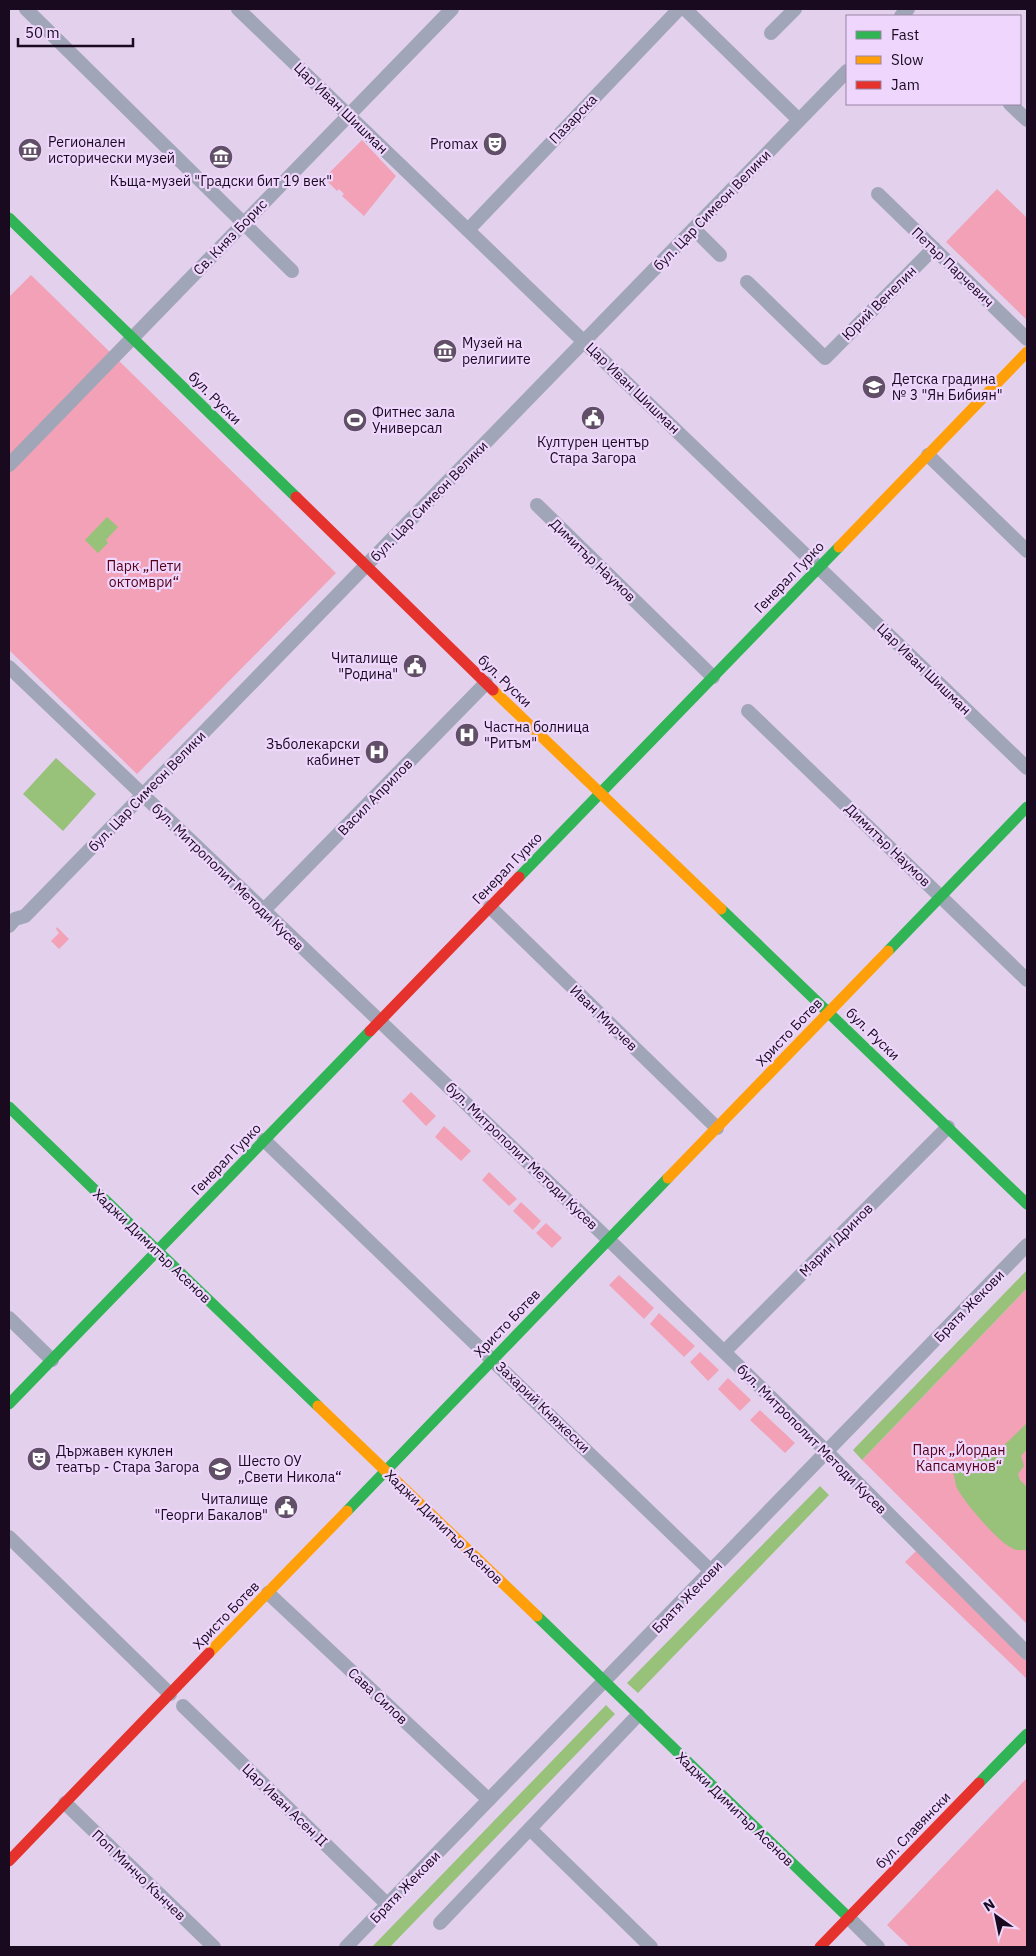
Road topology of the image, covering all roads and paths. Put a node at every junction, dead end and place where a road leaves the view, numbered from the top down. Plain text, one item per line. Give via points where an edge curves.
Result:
1 (26, 9) edge
2 (238, 9) edge
3 (452, 9) edge
4 (679, 9) edge
5 (685, 9) edge
6 (795, 9) edge
7 (771, 33) dead end
8 (846, 72) edge
9 (1011, 105) edge
10 (348, 115) junction
11 (799, 120) junction
12 (1027, 120) edge
13 (878, 194) dead end
14 (9, 218) edge
15 (244, 223) junction
16 (694, 229) junction
17 (468, 230) junction
18 (934, 248) junction
19 (720, 255) dead end
20 (292, 271) dead end
21 (747, 282) dead end
22 (132, 338) junction
23 (1027, 339) edge
24 (584, 342) junction
25 (1027, 352) edge
26 (928, 455) junction
27 (9, 465) edge
28 (537, 505) dead end
29 (1027, 551) edge
30 (365, 566) junction
31 (819, 568) junction
32 (9, 667) edge
33 (713, 677) junction
34 (486, 683) junction
35 (748, 711) dead end
36 (1027, 768) edge
37 (602, 792) junction
38 (143, 795) junction
39 (1027, 807) edge
40 (941, 896) junction
41 (490, 907) junction
42 (263, 911) junction
43 (9, 926) edge
44 (1027, 980) edge
45 (829, 1012) junction
46 (380, 1021) junction
47 (9, 1108) edge
48 (948, 1127) junction
49 (717, 1128) junction
50 (264, 1140) junction
51 (1027, 1204) edge
52 (609, 1240) junction
53 (1027, 1245) edge
54 (157, 1251) junction
55 (9, 1318) edge
56 (724, 1352) junction
57 (493, 1359) junction
58 (52, 1360) junction
59 (9, 1404) edge
60 (827, 1452) junction
61 (385, 1471) junction
62 (9, 1537) edge
63 (712, 1572) junction
64 (268, 1592) junction
65 (1027, 1653) edge
66 (604, 1682) junction
67 (170, 1694) junction
68 (183, 1706) dead end
69 (638, 1715) junction
70 (1027, 1734) edge
71 (489, 1800) junction
72 (65, 1803) junction
73 (530, 1829) junction
74 (9, 1861) edge
75 (388, 1905) junction
76 (849, 1918) junction
77 (440, 1923) dead end
78 (214, 1947) edge
79 (346, 1947) edge
80 (651, 1947) edge
81 (820, 1947) edge
82 (878, 1947) edge

1 - 15 street
2 - 10 street, Цар Иван Шишман
3 - 10 street, Св. Княз Борис
4 - 17 street, Пазарска
5 - 11 street
6 - 7 street
8 - 11 street, бул. Цар Симеон Велики
9 - 12 street
10 - 15 street, Св. Княз Борис
10 - 17 street, Цар Иван Шишман
11 - 16 street, бул. Цар Симеон Велики
13 - 18 street, Петър Парчевич
14 - 22 street, бул. Руски
15 - 20 street
15 - 22 street, Св. Княз Борис
16 - 19 street
16 - 24 street, бул. Цар Симеон Велики
17 - 24 street, Цар Иван Шишман
18 - 21 street, Юрий Венелин via 825,358
18 - 23 street, Петър Парчевич
22 - 27 street, Св. Княз Борис
22 - 30 street, бул. Руски
24 - 30 street, бул. Цар Симеон Велики
24 - 31 street, Цар Иван Шишман
25 - 26 street, Генерал Гурко
26 - 29 street
26 - 31 street, Генерал Гурко
28 - 33 street, Димитър Наумов
30 - 34 street, бул. Руски
30 - 38 street, бул. Цар Симеон Велики
31 - 33 street, Генерал Гурко
31 - 36 street, Цар Иван Шишман
32 - 38 street, бул. Митрополит Методи Кусев
33 - 37 street, Генерал Гурко
34 - 37 street, бул. Руски
34 - 42 street, Васил Априлов
35 - 40 street, Димитър Наумов
37 - 41 street, Генерал Гурко
37 - 45 street, бул. Руски
38 - 42 street, бул. Митрополит Методи Кусев
38 - 43 street, бул. Цар Симеон Велики via 25,916 15,919
39 - 40 street, Христо Ботев
40 - 44 street, Димитър Наумов
40 - 45 street, Христо Ботев
41 - 46 street, Генерал Гурко
41 - 49 street, Иван Мирчев
42 - 46 street, бул. Митрополит Методи Кусев
45 - 48 street, бул. Руски
45 - 49 street, Христо Ботев
46 - 50 street, Генерал Гурко
46 - 52 street, бул. Митрополит Методи Кусев
47 - 54 street, Хаджи Димитър Асенов
48 - 51 street, бул. Руски
48 - 56 street, Марин Дринов
49 - 52 street, Христо Ботев
50 - 54 street, Генерал Гурко
50 - 57 street, Захарий Княжески
52 - 56 street, бул. Митрополит Методи Кусев
52 - 57 street, Христо Ботев
53 - 60 street, Братя Жекови
54 - 58 street, Генерал Гурко
54 - 61 street, Хаджи Димитър Асенов
55 - 58 street
56 - 60 street, бул. Митрополит Методи Кусев
57 - 61 street, Христо Ботев
57 - 63 street, Захарий Княжески
58 - 59 street, Генерал Гурко
60 - 63 street, Братя Жекови
60 - 65 street, бул. Митрополит Методи Кусев
61 - 64 street, Христо Ботев
61 - 66 street, Хаджи Димитър Асенов
62 - 67 street
63 - 66 street, Братя Жекови
64 - 67 street, Христо Ботев
64 - 71 street, Сава Силов
66 - 69 street, Хаджи Димитър Асенов
66 - 71 street, Братя Жекови
67 - 72 street, Христо Ботев
68 - 75 street, Цар Иван Асен II
69 - 73 street
69 - 76 street, Хаджи Димитър Асенов
70 - 76 street, бул. Славянски
71 - 75 street, Братя Жекови
72 - 74 street, Христо Ботев
72 - 78 street, Поп Минчо Кънчев
73 - 77 street
73 - 80 street
75 - 79 street, Братя Жекови
76 - 81 street, бул. Славянски
76 - 82 street, Хаджи Димитър Асенов

